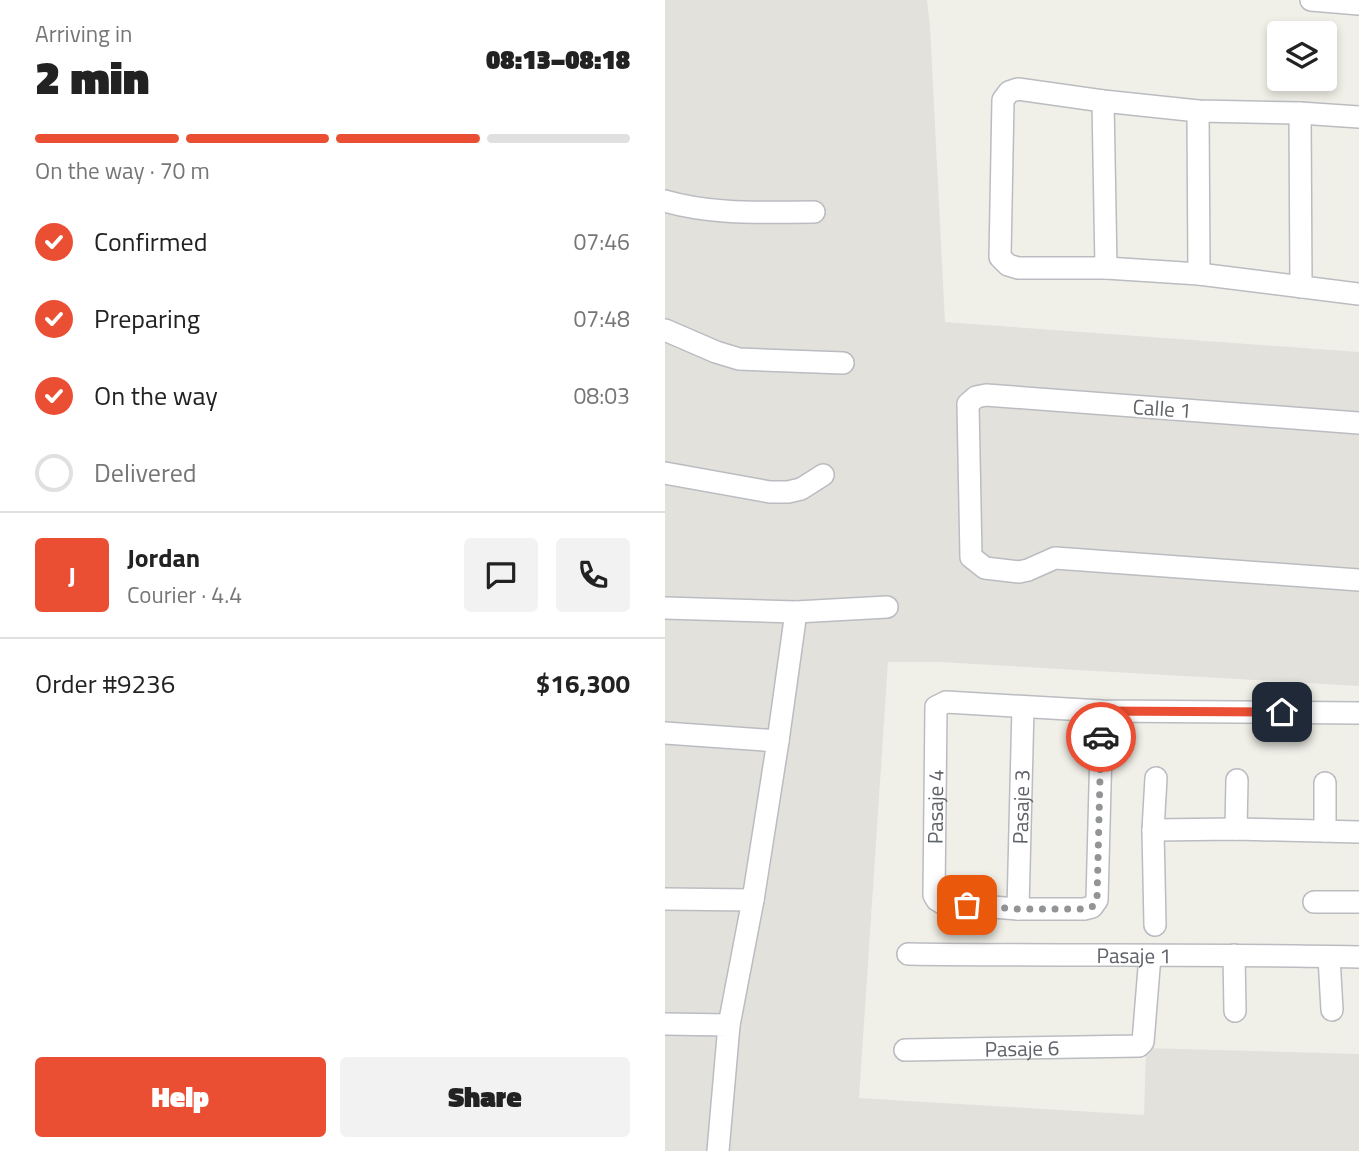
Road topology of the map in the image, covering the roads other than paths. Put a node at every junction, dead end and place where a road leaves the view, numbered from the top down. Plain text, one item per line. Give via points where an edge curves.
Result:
1 (1321, 0) edge
2 (1359, 4) edge
3 (1103, 101) junction
4 (1198, 111) junction
5 (1300, 113) junction
6 (1359, 117) edge
7 (665, 201) edge
8 (814, 212) dead end
9 (1106, 268) junction
10 (1199, 274) junction
11 (1301, 287) junction
12 (1359, 294) edge
13 (665, 330) edge
14 (843, 363) dead end
15 (1359, 423) edge
16 (665, 473) edge
17 (823, 475) dead end
18 (1359, 580) edge
19 (887, 607) dead end
20 (665, 608) edge
21 (796, 612) junction
22 (1023, 707) junction
23 (1102, 711) junction
24 (1359, 713) edge
25 (665, 733) edge
26 (778, 741) junction
27 (1156, 778) dead end
28 (1237, 780) dead end
29 (1325, 783) dead end
30 (1236, 828) junction
31 (1153, 831) junction
32 (1325, 831) junction
33 (1359, 832) edge
34 (665, 899) edge
35 (753, 900) junction
36 (1314, 902) dead end
37 (1359, 902) edge
38 (1018, 909) junction
39 (1155, 925) dead end
40 (908, 954) dead end
41 (1234, 954) junction
42 (1150, 956) junction
43 (1329, 957) junction
44 (1359, 957) edge
45 (1332, 1010) dead end
46 (1235, 1011) dead end
47 (665, 1024) edge
48 (729, 1025) junction
49 (905, 1050) dead end
50 (718, 1151) edge

1 - 2 street
3 - 4 street
3 - 9 street
3 - 9 street via 1018,89 1003,100 1000,257 1018,268
4 - 5 street
4 - 10 street
5 - 6 street
5 - 11 street
7 - 8 street via 730,212
9 - 10 street
10 - 11 street
11 - 12 street
13 - 14 street via 739,359
15 - 18 street, Calle 1 via 986,395 968,404 971,557 985,569 1019,572 1055,558
16 - 17 street via 770,492 801,489
19 - 21 street
20 - 21 street
21 - 26 street
22 - 23 street
22 - 38 street, Pasaje 3
22 - 38 street, Pasaje 4 via 946,702 936,707 936,900
23 - 24 street
23 - 38 street via 1097,900 1084,909
25 - 26 street
26 - 35 street
27 - 31 street
28 - 30 street
29 - 32 street
30 - 31 street
30 - 32 street
31 - 39 street
32 - 33 street
34 - 35 street
35 - 48 street
36 - 37 street
40 - 42 street, Pasaje 1
41 - 42 street, Pasaje 1
41 - 43 street, Pasaje 1
41 - 46 street
42 - 49 street, Pasaje 6 via 1139,1046
43 - 44 street, Pasaje 1
43 - 45 street
47 - 48 street
48 - 50 street

